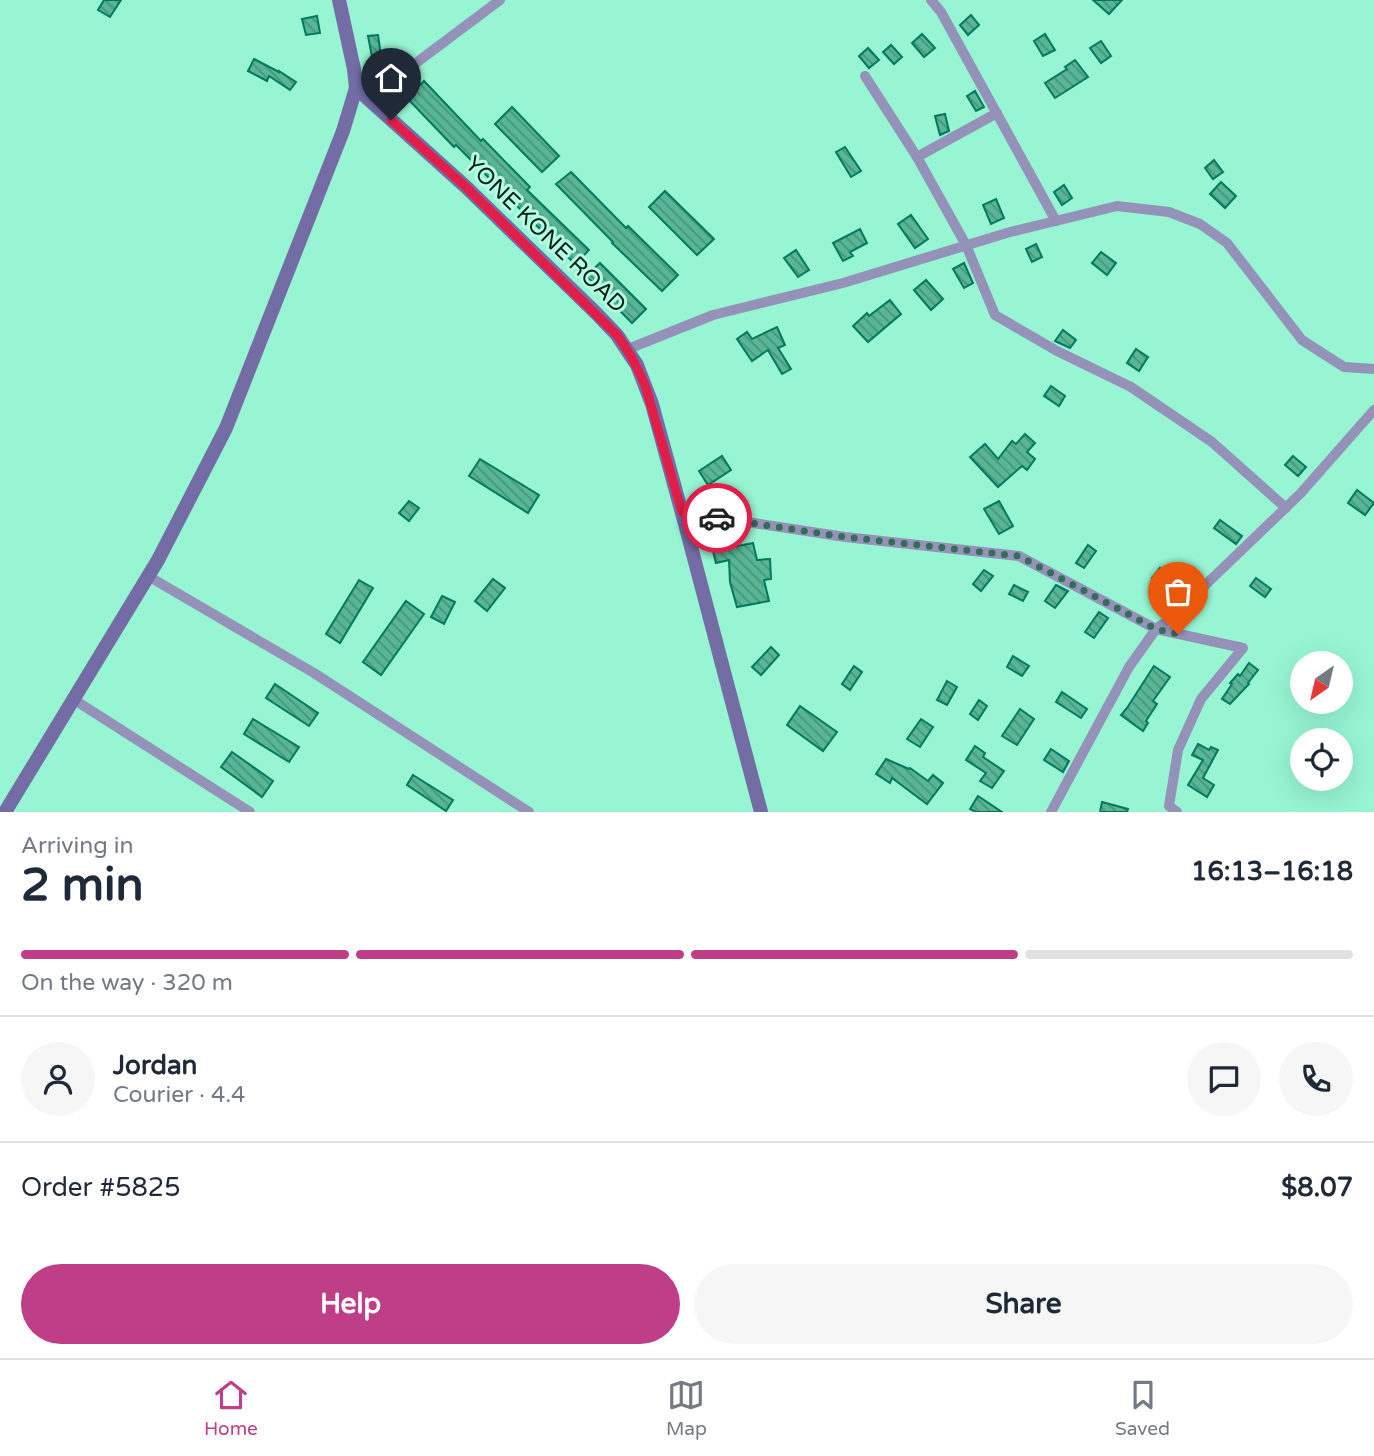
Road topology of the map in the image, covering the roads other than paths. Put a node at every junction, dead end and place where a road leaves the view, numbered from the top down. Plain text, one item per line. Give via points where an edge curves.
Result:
1 (339, 0) edge
2 (500, 0) edge
3 (931, 0) edge
4 (865, 76) dead end
5 (356, 88) junction
6 (368, 99) junction
7 (998, 113) junction
8 (917, 157) junction
9 (1056, 221) junction
10 (966, 245) junction
11 (628, 349) junction
12 (1374, 369) edge
13 (1374, 410) edge
14 (1286, 508) junction
15 (682, 512) junction
16 (148, 576) junction
17 (1156, 629) junction
18 (73, 699) junction
19 (5, 812) edge
20 (250, 812) edge
21 (529, 812) edge
22 (761, 812) edge
23 (1051, 812) edge
24 (1177, 812) edge

1 - 5 street
2 - 6 street
3 - 7 street
4 - 8 street
5 - 6 street, YONE KONE ROAD
5 - 16 street via 226,428
6 - 11 street, YONE KONE ROAD via 466,187
7 - 8 street
7 - 9 street
8 - 10 street
9 - 10 street
9 - 12 street via 1117,206 1169,212 1200,224 1227,243 1302,340 1344,367
10 - 11 street via 843,283 713,315
10 - 14 street via 995,315 1131,387 1212,442
11 - 15 street, YONE KONE ROAD via 652,404
13 - 14 street
14 - 17 street
15 - 17 street via 845,537 1019,556
15 - 22 street, YONE KONE ROAD
16 - 18 street
16 - 21 street via 314,673
17 - 23 street via 1129,667
17 - 24 street via 1243,648 1201,699 1178,750 1170,806
18 - 19 street
18 - 20 street

